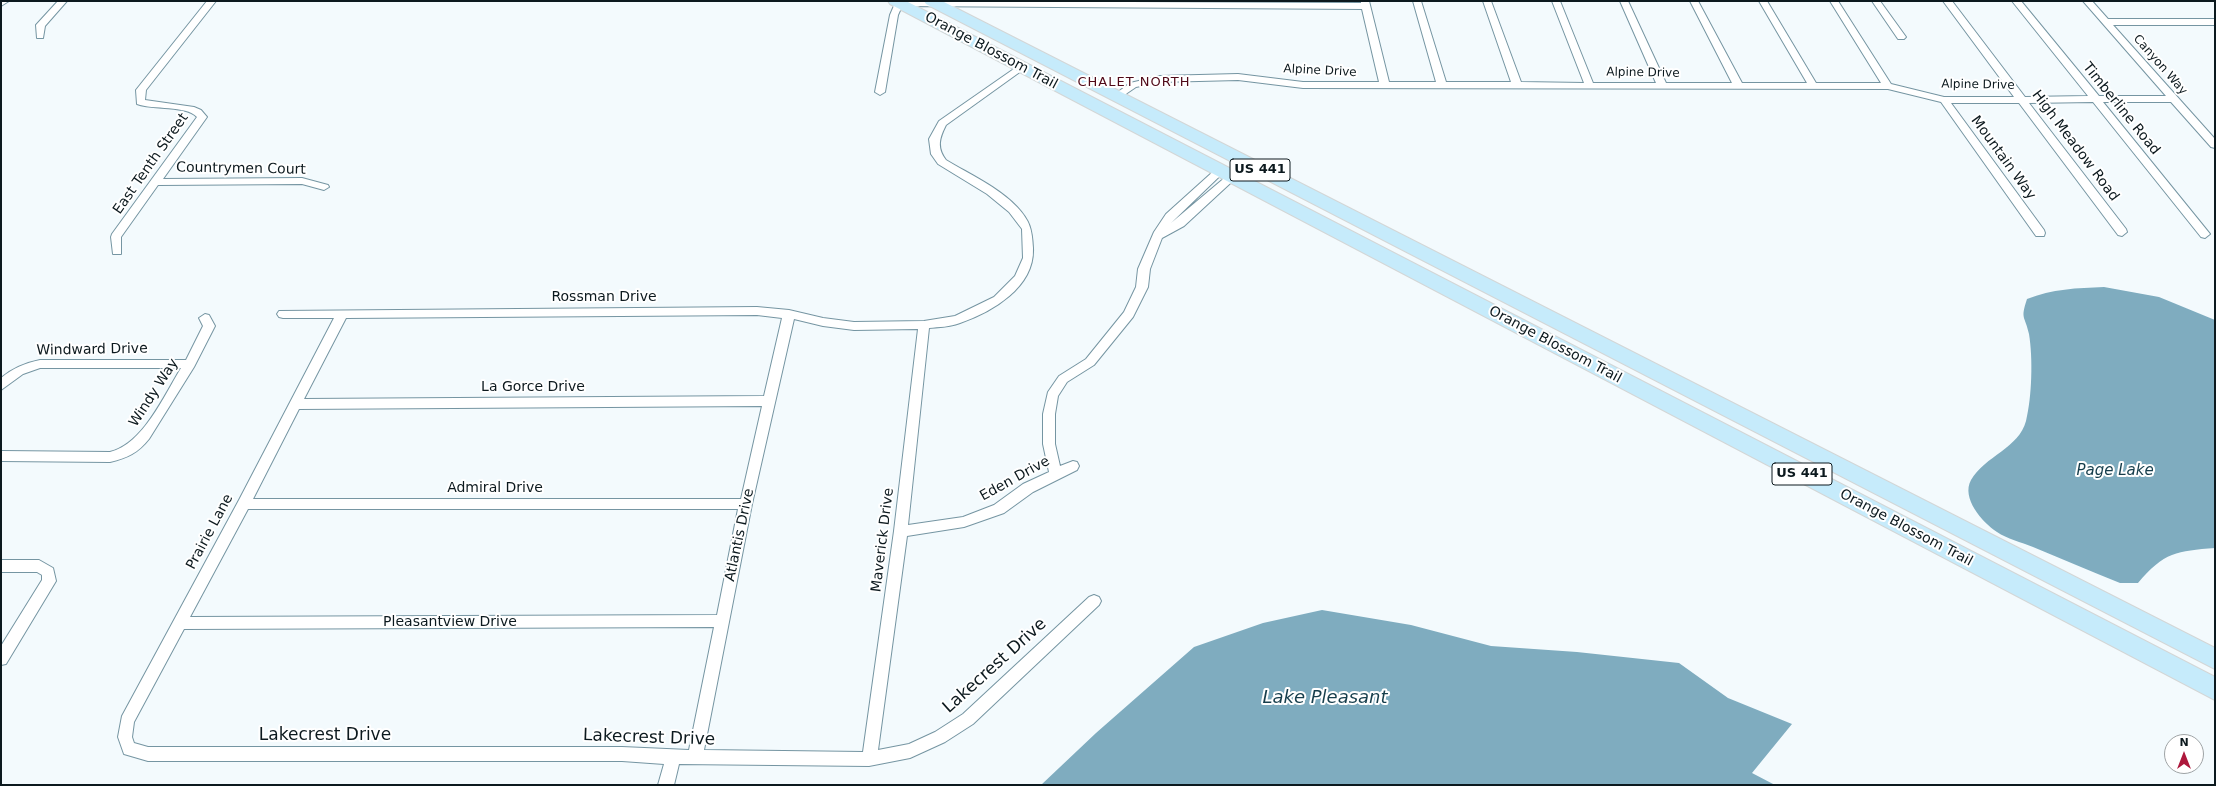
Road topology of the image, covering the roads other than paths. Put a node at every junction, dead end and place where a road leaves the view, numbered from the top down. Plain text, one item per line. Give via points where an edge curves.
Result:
1 (3, 1) edge
2 (63, 1) edge
3 (212, 1) edge
4 (1417, 1) edge
5 (1487, 1) edge
6 (1556, 1) edge
7 (1624, 1) edge
8 (1694, 1) edge
9 (1763, 1) edge
10 (1834, 1) edge
11 (1876, 1) edge
12 (1947, 1) edge
13 (2016, 1) edge
14 (2087, 1) edge
15 (898, 2) edge
16 (1, 3) edge
17 (934, 3) edge
18 (1365, 4) edge
19 (2106, 22) junction
20 (2215, 22) edge
21 (40, 36) dead end
22 (1901, 37) dead end
23 (1021, 67) junction
24 (1064, 69) junction
25 (1385, 86) junction
26 (1442, 86) junction
27 (1517, 86) junction
28 (1590, 86) junction
29 (1888, 86) junction
30 (1663, 87) junction
31 (1739, 87) junction
32 (1814, 87) junction
33 (880, 92) dead end
34 (1117, 96) junction
35 (2021, 98) junction
36 (2096, 99) junction
37 (2172, 99) junction
38 (1944, 100) junction
39 (2215, 145) edge
40 (1226, 174) junction
41 (157, 182) junction
42 (324, 187) dead end
43 (2122, 232) dead end
44 (2040, 233) dead end
45 (2204, 234) dead end
46 (117, 251) dead end
47 (1440, 263) junction
48 (1426, 278) junction
49 (283, 314) dead end
50 (342, 314) junction
51 (789, 314) junction
52 (205, 318) dead end
53 (924, 325) junction
54 (190, 364) junction
55 (1, 385) edge
56 (770, 400) junction
57 (296, 404) junction
58 (1, 456) edge
59 (1073, 466) dead end
60 (1056, 474) junction
61 (244, 504) junction
62 (746, 504) junction
63 (901, 531) junction
64 (1, 566) edge
65 (1094, 601) dead end
66 (722, 621) junction
67 (179, 623) junction
68 (1, 659) edge
69 (2215, 659) edge
70 (2215, 689) edge
71 (148, 754) joint
72 (673, 757) junction
73 (695, 757) junction
74 (869, 759) junction
75 (666, 785) edge

1 - 16 street
2 - 21 street via 41,25
3 - 41 street, East Tenth Street via 140,90 140,102 147,106 189,107 199,112 202,118
4 - 26 street
5 - 27 street
6 - 28 street
7 - 30 street
8 - 31 street
9 - 32 street
10 - 29 street
11 - 22 street
12 - 35 street, High Meadow Road
13 - 36 street, Timberline Road
14 - 19 street, Canyon Way
15 - 17 street
15 - 23 main road, Orange Blossom Trail / US 441
15 - 33 street
17 - 18 street
17 - 24 main road, Orange Blossom Trail / US 441
18 - 25 street
19 - 20 street
19 - 37 street, Canyon Way
23 - 24 main road via 1035,64
23 - 40 main road, Orange Blossom Trail / US 441
23 - 53 street, Rossman Drive via 942,123 933,144 942,162 991,192 1013,209 1027,229 1028,258 1020,278 998,300 957,320
24 - 34 main road, Orange Blossom Trail / US 441
25 - 26 street, Alpine Drive
25 - 34 street, Alpine Drive via 1303,85 1238,77 1160,79 1133,85
26 - 27 street, Alpine Drive
27 - 28 street, Alpine Drive
28 - 30 street, Alpine Drive
29 - 32 street, Alpine Drive
29 - 38 street, Alpine Drive
30 - 31 street, Alpine Drive
31 - 32 street, Alpine Drive
34 - 47 main road, Orange Blossom Trail / US 441
35 - 36 street, Alpine Drive
35 - 38 street, Alpine Drive
35 - 43 street, High Meadow Road
36 - 37 street, Alpine Drive
36 - 45 street, Timberline Road
37 - 39 street, Canyon Way
38 - 44 street, Mountain Way
40 - 48 main road, Orange Blossom Trail / US 441
40 - 60 street via 1180,223 1158,236 1144,269 1142,286 1129,314 1090,362 1063,379 1052,395 1049,444
41 - 42 street, Countrymen Court via 302,181
41 - 46 street, East Tenth Street via 116,237
47 - 48 main road
47 - 69 main road, Orange Blossom Trail / US 441
48 - 70 main road, Orange Blossom Trail / US 441
49 - 50 street, Rossman Drive
50 - 51 street, Rossman Drive via 757,311
50 - 57 street, Prairie Lane
51 - 53 street, Rossman Drive via 854,326
51 - 56 street, Atlantis Drive
52 - 54 street, Windy Way via 209,326
53 - 63 street, Maverick Drive
54 - 55 street, Windward Drive via 40,364 28,366 12,374
54 - 58 street, Windy Way via 146,436 123,454 110,457
56 - 57 street, La Gorce Drive
56 - 62 street, Atlantis Drive
57 - 61 street, Prairie Lane
59 - 60 street, Eden Drive
60 - 63 street, Eden Drive via 1028,488 999,509 964,522 938,528
61 - 62 street, Admiral Drive
61 - 67 street, Prairie Lane
62 - 66 street, Atlantis Drive
63 - 74 street, Maverick Drive
64 - 68 street via 39,566 48,572 49,581
65 - 74 street, Lakecrest Drive via 968,719 940,737 910,750
66 - 67 street, Pleasantview Drive
66 - 73 street, Atlantis Drive
67 - 71 street, Prairie Lane via 127,721 124,737 129,749
71 - 72 street, Lakecrest Drive via 622,754
72 - 73 street, Lakecrest Drive
72 - 75 street
73 - 74 street, Lakecrest Drive

